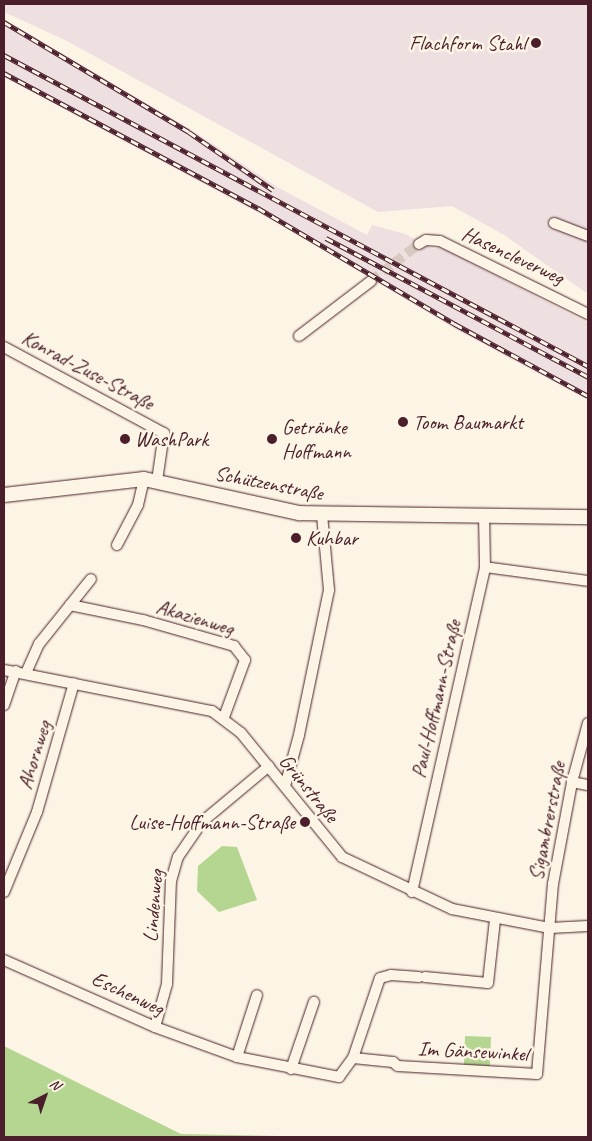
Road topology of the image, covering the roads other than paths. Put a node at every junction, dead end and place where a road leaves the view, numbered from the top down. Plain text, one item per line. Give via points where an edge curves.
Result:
1 (554, 223) dead end
2 (588, 236) edge
3 (419, 244) tunnel mouth
4 (371, 281) tunnel mouth
5 (588, 314) edge
6 (299, 336) dead end
7 (4, 347) edge
8 (151, 480) junction
9 (4, 495) edge
10 (484, 514) junction
11 (322, 515) junction
12 (588, 517) edge
13 (118, 545) dead end
14 (485, 567) junction
15 (90, 579) dead end
16 (588, 581) edge
17 (70, 605) junction
18 (4, 670) edge
19 (21, 672) junction
20 (74, 683) junction
21 (4, 705) edge
22 (224, 717) junction
23 (588, 723) edge
24 (268, 766) junction
25 (572, 782) junction
26 (588, 785) edge
27 (285, 786) junction
28 (4, 892) edge
29 (412, 892) junction
30 (495, 920) junction
31 (588, 926) edge
32 (550, 928) junction
33 (4, 960) edge
34 (257, 994) dead end
35 (314, 1002) dead end
36 (155, 1027) junction
37 (237, 1057) junction
38 (353, 1058) junction
39 (291, 1069) junction

1 - 2 street
3 - 5 street, Hasencleverweg via 426,240 440,241
4 - 6 street
7 - 8 street, Konrad-Zuse-Straße via 164,433 163,451
8 - 9 main road, Schützenstraße
8 - 11 main road, Schützenstraße via 261,507
8 - 13 street
10 - 11 main road, Schützenstraße
10 - 12 main road, Schützenstraße
10 - 14 street, Paul-Hoffmann-Straße
11 - 27 street via 329,590 300,734
14 - 16 street
14 - 29 street, Paul-Hoffmann-Straße
15 - 17 street
17 - 19 street
17 - 22 street, Akazienweg via 142,620 234,646 245,660
18 - 19 street, Grünstraße
19 - 20 street, Grünstraße
19 - 21 street
20 - 22 street, Grünstraße via 212,711
20 - 28 street, Ahornweg via 36,812
22 - 24 street, Grünstraße via 241,732
23 - 25 street, Sigambrerstraße
24 - 27 street, Grünstraße
24 - 36 street, Lindenweg via 202,822 178,856 171,881 167,984
25 - 26 street
25 - 32 street, Sigambrerstraße via 552,884
27 - 29 street, Grünstraße via 342,857
29 - 30 street, Grünstraße via 452,909
30 - 32 street, Grünstraße
30 - 38 street, Eschenweg via 488,982 385,975 380,978
31 - 32 street, Grünstraße
32 - 38 street, Im Gänsewinkel via 538,1074 398,1066 394,1062
33 - 36 street, Eschenweg
34 - 37 street
35 - 39 street
36 - 37 street, Eschenweg
37 - 39 street, Eschenweg
38 - 39 street, Eschenweg via 339,1078

